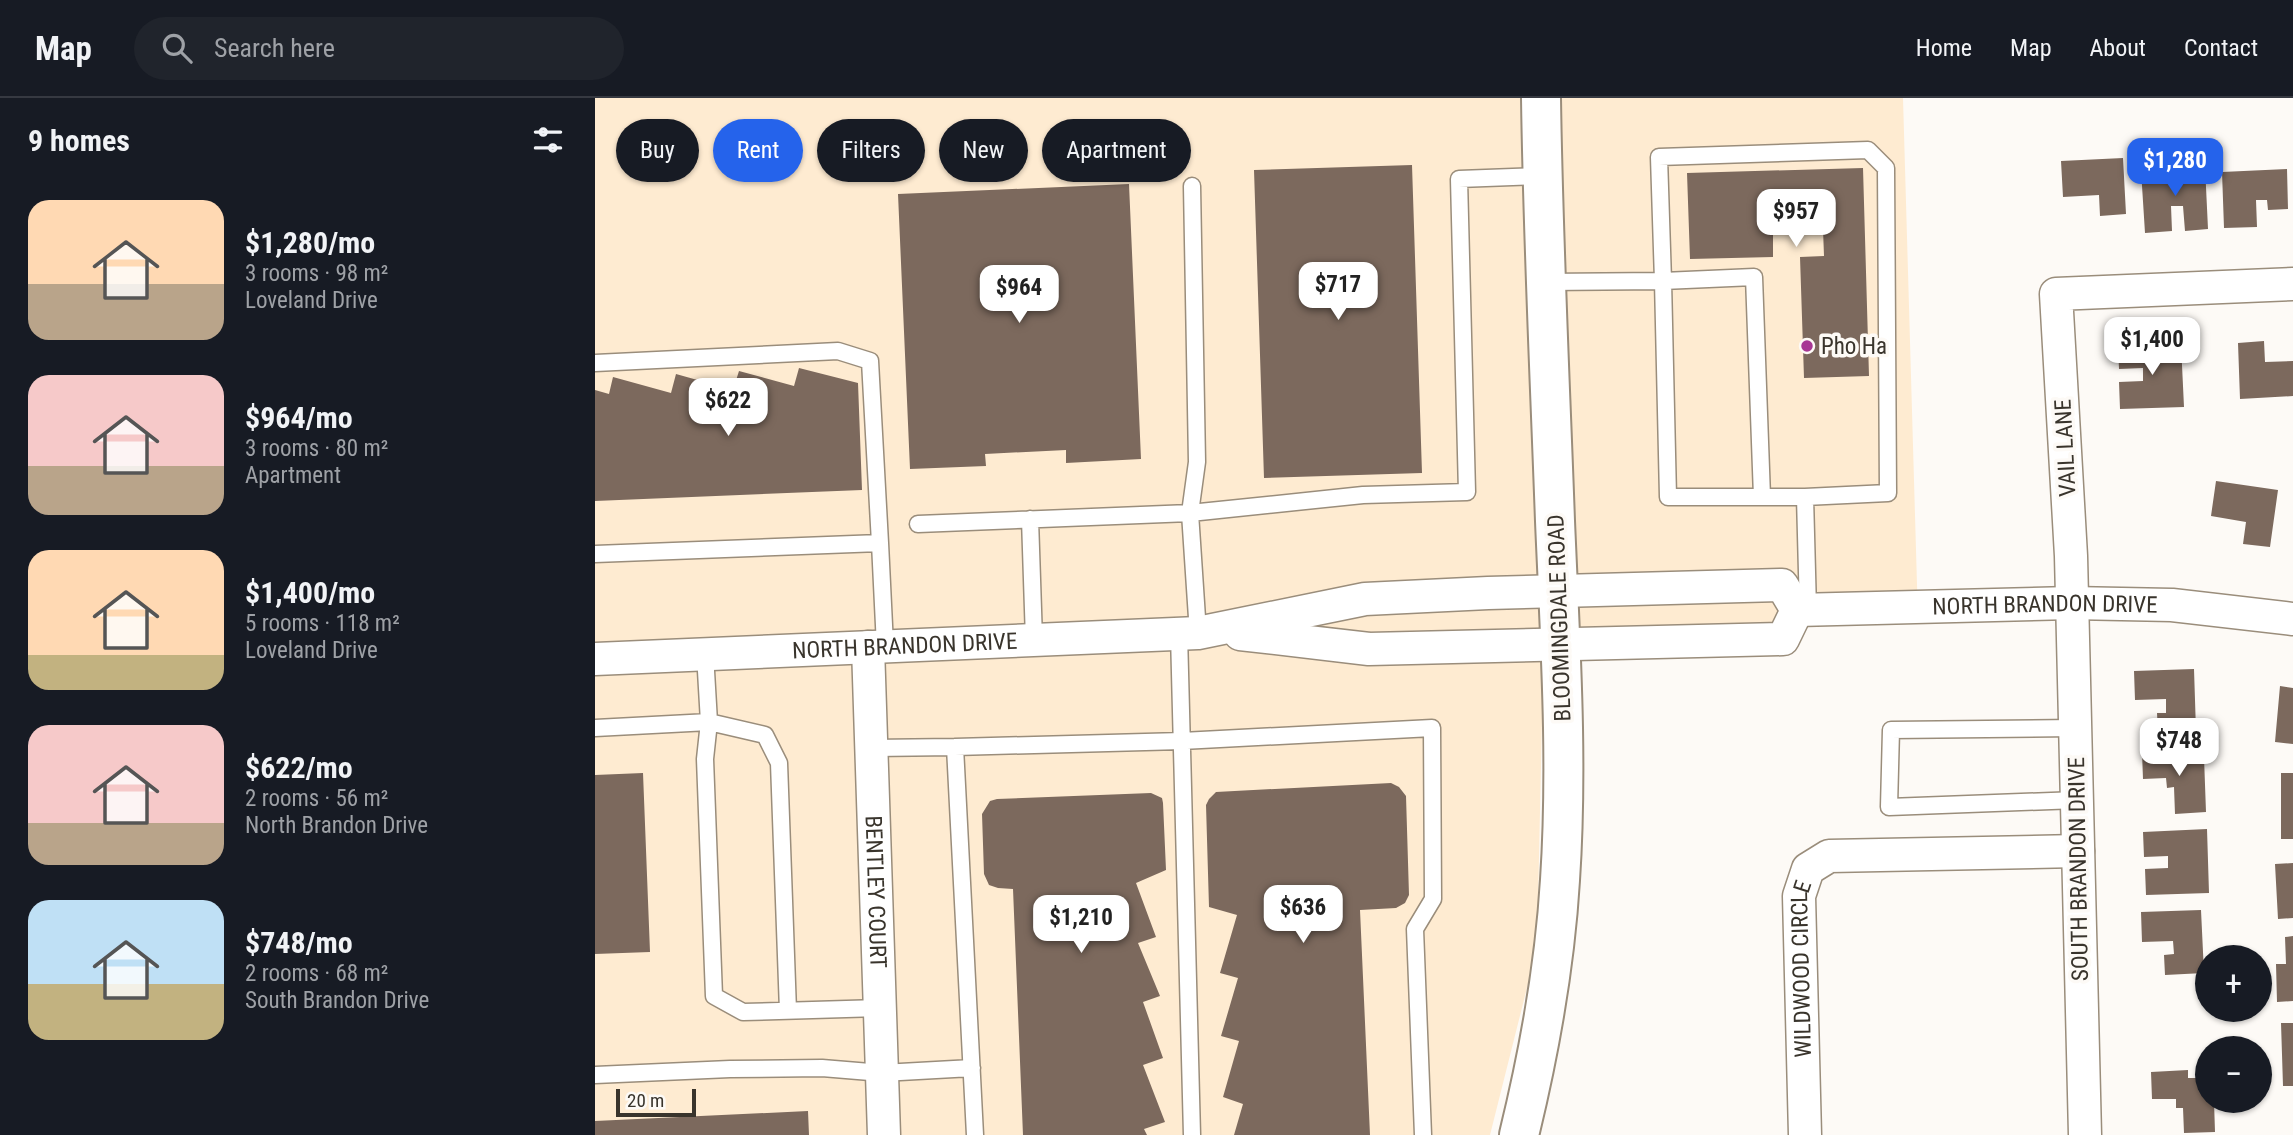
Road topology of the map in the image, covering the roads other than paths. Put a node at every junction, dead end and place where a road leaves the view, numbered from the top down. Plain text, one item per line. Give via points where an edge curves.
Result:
1 (1541, 98) edge
2 (1542, 176) junction
3 (1192, 186) dead end
4 (1663, 281) junction
5 (1545, 282) junction
6 (2293, 284) edge
7 (595, 363) edge
8 (1762, 497) junction
9 (1805, 497) junction
10 (1190, 513) junction
11 (1030, 519) junction
12 (918, 524) dead end
13 (880, 543) junction
14 (595, 554) edge
15 (1559, 591) junction
16 (2071, 603) junction
17 (1803, 610) junction
18 (2293, 619) edge
19 (1196, 632) junction
20 (1034, 640) junction
21 (1561, 643) junction
22 (877, 647) junction
23 (705, 654) junction
24 (595, 659) edge
25 (709, 722) junction
26 (595, 728) edge
27 (2074, 728) junction
28 (1182, 741) junction
29 (955, 747) junction
30 (871, 748) junction
31 (2077, 800) junction
32 (2078, 851) junction
33 (880, 1008) junction
34 (788, 1011) junction
35 (972, 1068) junction
36 (882, 1073) junction
37 (595, 1075) edge
38 (884, 1135) edge
39 (975, 1135) edge
40 (1192, 1135) edge
41 (1423, 1135) edge
42 (1518, 1135) edge
43 (1805, 1135) edge
44 (2085, 1135) edge

1 - 2 main road, BLOOMINGDALE ROAD
2 - 5 main road, BLOOMINGDALE ROAD
2 - 10 lane via 1459,179 1467,492 1363,495
3 - 10 lane via 1197,462
4 - 5 lane
4 - 8 lane via 1668,497
4 - 8 lane via 1754,277
4 - 9 lane via 1659,157 1868,150 1886,168 1888,493
5 - 15 main road, BLOOMINGDALE ROAD
6 - 16 street, VAIL LANE via 2056,293
7 - 13 lane via 838,351 870,361
8 - 9 lane
9 - 17 lane
10 - 11 lane
10 - 19 lane
11 - 12 lane
11 - 20 lane
13 - 14 lane
13 - 22 lane
15 - 17 street, NORTH BRANDON DRIVE via 1782,585
15 - 19 street, NORTH BRANDON DRIVE via 1365,599
15 - 21 main road, BLOOMINGDALE ROAD
16 - 17 street, NORTH BRANDON DRIVE
16 - 18 street, NORTH BRANDON DRIVE via 2172,605
16 - 27 street, SOUTH BRANDON DRIVE
17 - 21 street, NORTH BRANDON DRIVE via 1783,639
19 - 20 street, NORTH BRANDON DRIVE
19 - 21 street, NORTH BRANDON DRIVE via 1369,649
19 - 28 lane
20 - 22 street, NORTH BRANDON DRIVE
21 - 42 main road, BLOOMINGDALE ROAD via 1560,882 1532,1080
22 - 23 street, NORTH BRANDON DRIVE
22 - 30 street, BENTLEY COURT
23 - 24 street, NORTH BRANDON DRIVE
23 - 25 lane
25 - 26 lane
25 - 34 lane via 765,735 779,764
25 - 34 lane via 705,759 714,996 743,1012
27 - 31 street, SOUTH BRANDON DRIVE
27 - 31 lane via 1891,730 1889,807
28 - 29 lane
28 - 40 lane
28 - 41 lane via 1432,728 1433,899 1415,929
29 - 30 lane
29 - 35 lane
30 - 33 street, BENTLEY COURT
31 - 32 street, SOUTH BRANDON DRIVE
32 - 43 street, WILDWOOD CIRCLE via 1829,856 1808,869 1799,896
32 - 44 street, SOUTH BRANDON DRIVE
33 - 34 lane
33 - 36 street, BENTLEY COURT
35 - 36 lane
35 - 39 lane
36 - 37 lane via 822,1068
36 - 38 street, BENTLEY COURT

